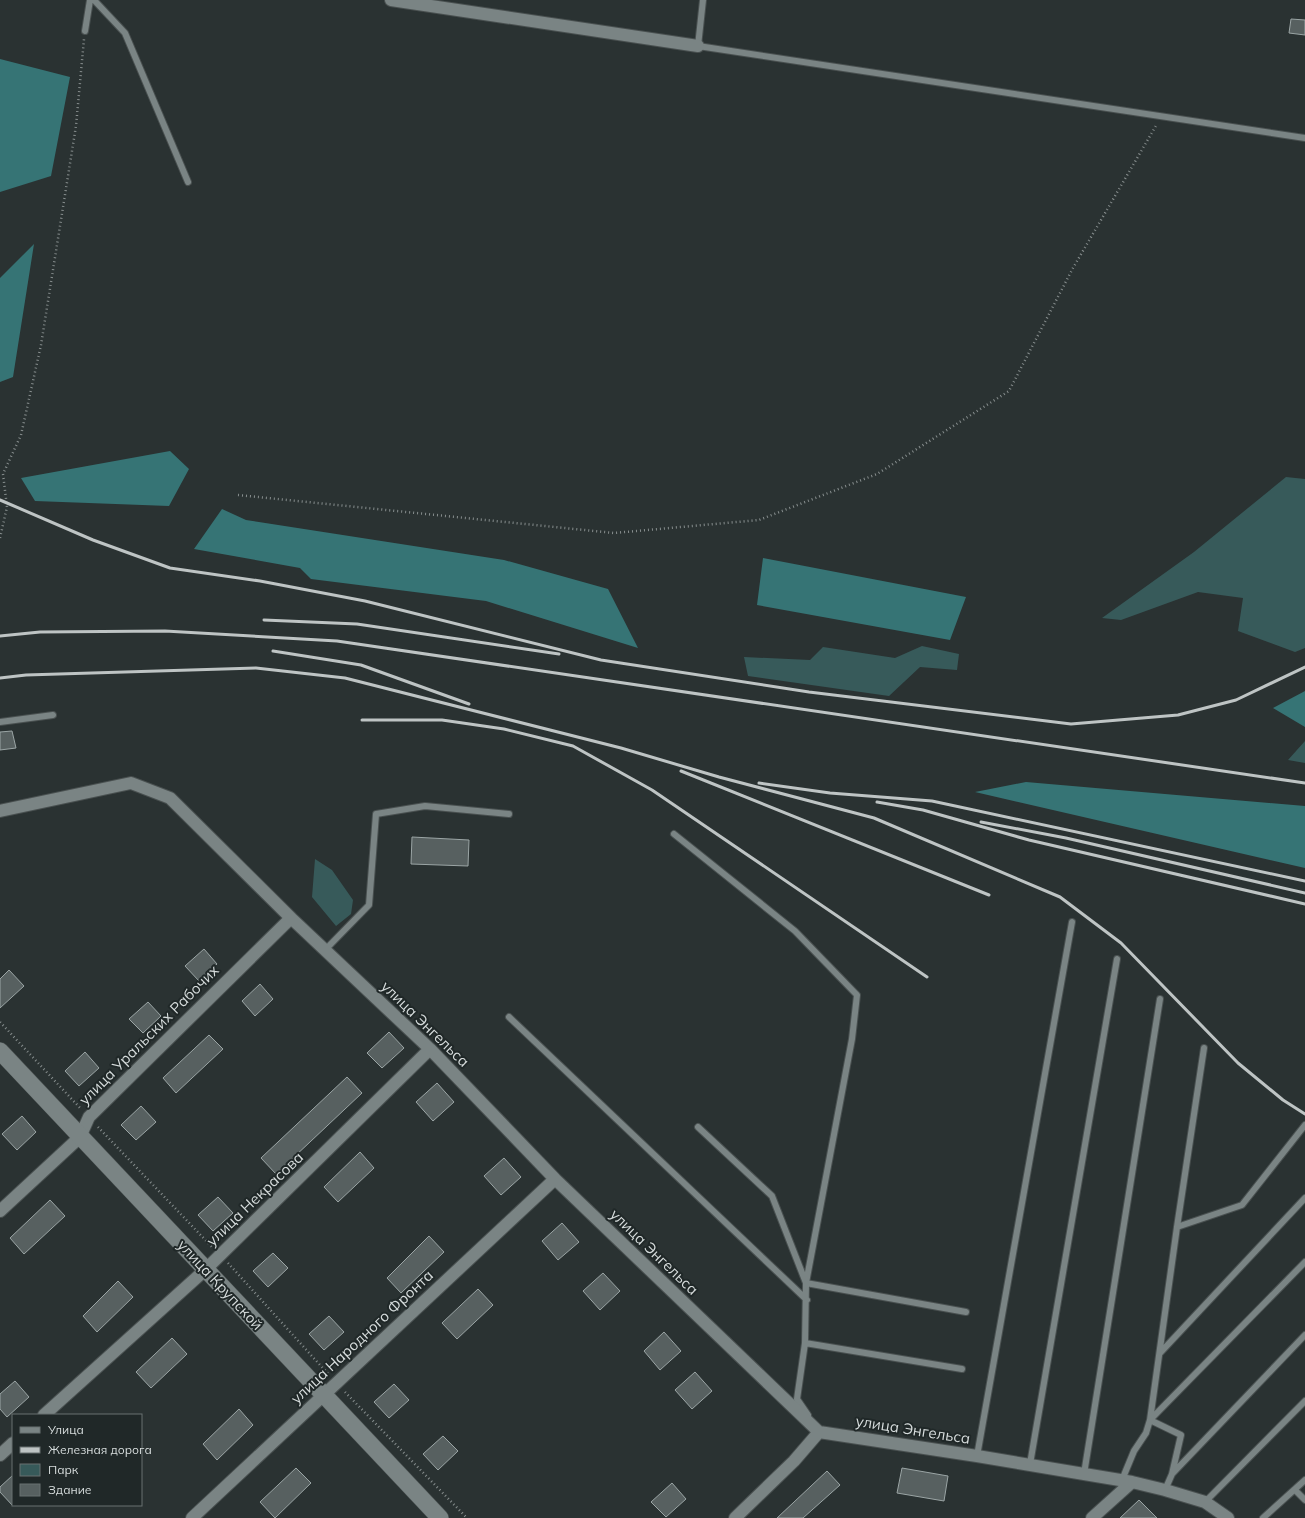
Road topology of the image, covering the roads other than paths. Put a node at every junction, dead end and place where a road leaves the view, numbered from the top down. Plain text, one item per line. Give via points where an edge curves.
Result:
1 (92, 0) edge
2 (391, 0) edge
3 (703, 0) edge
4 (85, 31) road end
5 (698, 46) junction
6 (1305, 138) edge
7 (188, 182) dead end
8 (53, 715) dead end
9 (0, 722) edge
10 (0, 811) edge
11 (509, 814) dead end
12 (674, 834) dead end
13 (291, 918) junction
14 (1072, 922) dead end
15 (325, 950) junction
16 (1117, 958) dead end
17 (1160, 999) dead end
18 (509, 1017) dead end
19 (1204, 1048) dead end
20 (430, 1049) junction
21 (0, 1051) edge
22 (1305, 1125) edge
23 (698, 1127) dead end
24 (80, 1137) junction
25 (555, 1178) junction
26 (1305, 1198) edge
27 (0, 1211) edge
28 (1177, 1227) junction
29 (1305, 1262) edge
30 (205, 1270) junction
31 (806, 1283) junction
32 (807, 1300) junction
33 (966, 1312) dead end
34 (1305, 1335) edge
35 (805, 1343) junction
36 (1160, 1354) junction
37 (962, 1369) dead end
38 (324, 1395) junction
39 (1305, 1401) edge
40 (45, 1414) edge
41 (1150, 1420) junction
42 (819, 1432) junction
43 (12, 1444) edge
44 (0, 1455) edge
45 (977, 1456) junction
46 (1030, 1464) junction
47 (1084, 1474) junction
48 (1172, 1474) junction
49 (1305, 1480) edge
50 (1127, 1481) junction
51 (1165, 1490) junction
52 (1295, 1490) junction
53 (1305, 1500) edge
54 (1205, 1502) junction
55 (192, 1518) edge
56 (440, 1518) edge
57 (735, 1518) edge
58 (1092, 1518) edge
59 (1228, 1518) edge
60 (1263, 1518) edge

1 - 4 lane
1 - 7 lane via 125,33
2 - 5 street
3 - 5 lane
5 - 6 lane
8 - 9 lane
10 - 13 street, улица Энгельса via 131,783 170,798
11 - 15 lane via 425,806 376,814 369,905
12 - 31 lane via 795,931 857,995 848,1062
13 - 15 street, улица Энгельса
13 - 24 street, улица Уральских Рабочих via 89,1116
14 - 45 lane
15 - 20 street, улица Энгельса
16 - 46 lane
17 - 47 lane
18 - 32 lane
19 - 28 lane
20 - 25 street, улица Энгельса
20 - 30 street, улица Некрасова
21 - 24 main road, улица Крупской
22 - 28 lane via 1242,1205
23 - 31 lane via 772,1196
24 - 27 street, улица Уральских Рабочих
24 - 30 main road, улица Крупской
25 - 38 street, улица Народного Фронта
25 - 42 street, улица Энгельса
26 - 36 lane
28 - 36 lane
29 - 41 lane
30 - 38 main road, улица Крупской
30 - 40 street, улица Некрасова
31 - 32 lane
31 - 33 lane
32 - 35 lane
34 - 48 lane
35 - 37 lane
35 - 42 lane via 797,1399
36 - 41 lane
38 - 55 street, улица Народного Фронта
38 - 56 main road, улица Крупской
39 - 54 lane
41 - 48 lane via 1181,1435
41 - 50 lane via 1146,1433 1134,1451
42 - 45 street, улица Энгельса
42 - 57 street via 794,1461
43 - 44 street
45 - 46 street, улица Энгельса
46 - 47 street, улица Энгельса
47 - 50 street, улица Энгельса
48 - 51 lane
49 - 52 lane
50 - 51 street, улица Энгельса
50 - 58 street
51 - 54 street, улица Энгельса
52 - 53 lane
52 - 60 lane
54 - 59 street, улица Энгельса

